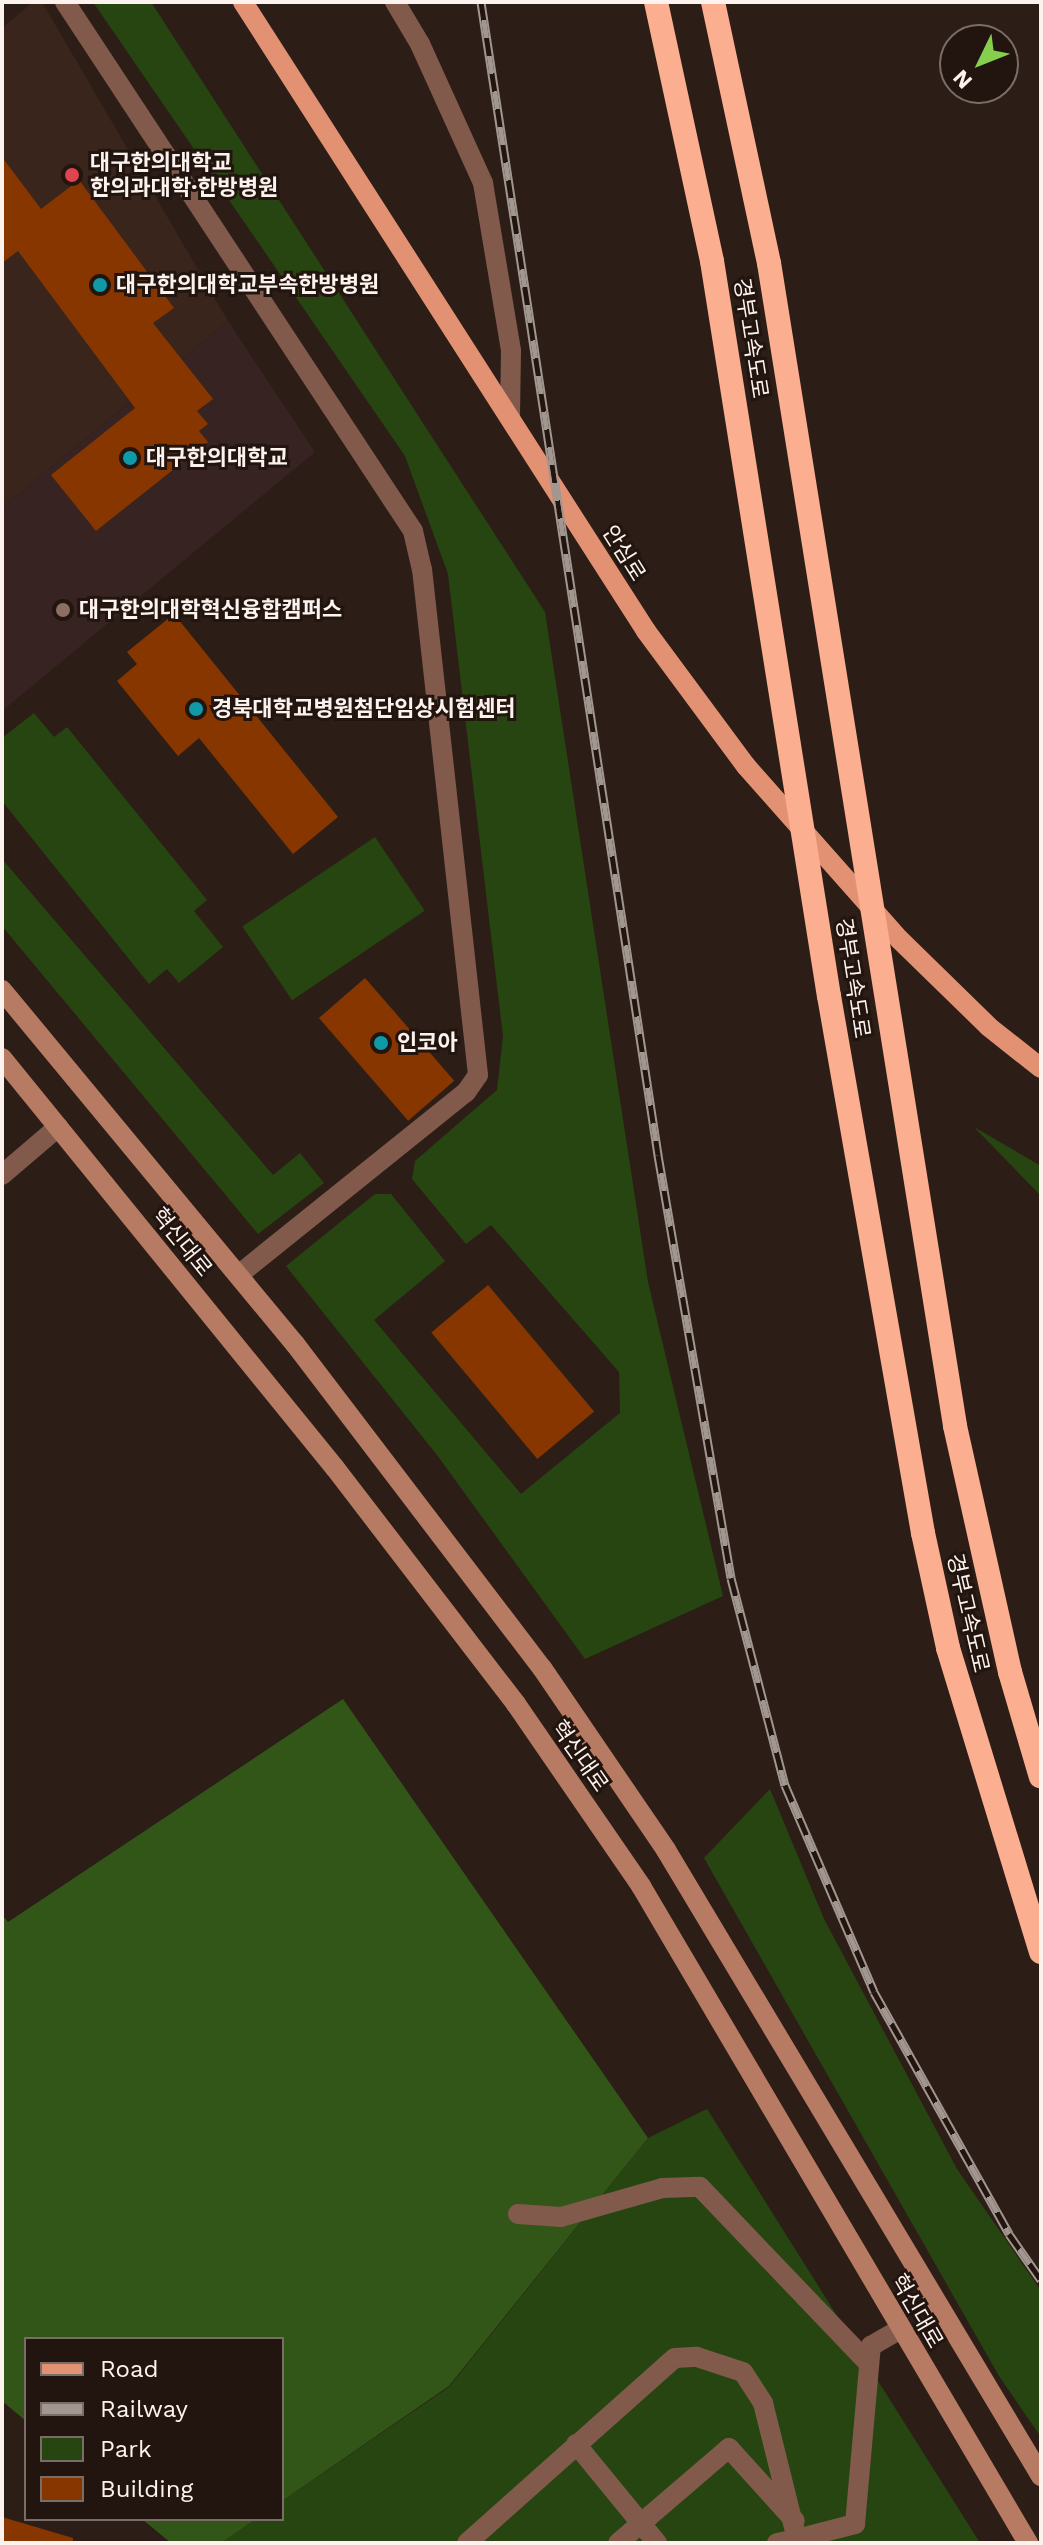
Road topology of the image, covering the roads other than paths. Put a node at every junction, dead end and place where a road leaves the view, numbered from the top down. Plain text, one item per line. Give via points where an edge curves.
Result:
1 (65, 2) edge
2 (243, 2) edge
3 (395, 2) edge
4 (656, 2) edge
5 (713, 2) edge
6 (510, 417) junction
7 (2, 990) edge
8 (2, 1058) edge
9 (1041, 1068) edge
10 (58, 1127) junction
11 (2, 1175) edge
12 (238, 1275) junction
13 (1041, 1777) edge
14 (1041, 1952) edge
15 (518, 2214) dead end
16 (900, 2329) junction
17 (869, 2364) junction
18 (576, 2444) junction
19 (1041, 2476) edge
20 (641, 2523) junction
21 (790, 2534) edge
22 (467, 2543) edge
23 (618, 2543) edge
24 (657, 2543) edge
25 (1028, 2543) edge

1 - 12 street via 413,531 422,569 478,1075 466,1092
2 - 6 main road, 안심로
3 - 6 street via 420,44 483,183 511,351
4 - 14 highway, 경부고속도로 via 712,261 829,996 932,1576 975,1742
5 - 13 highway, 경부고속도로 via 769,263 955,1426 1010,1672
6 - 9 main road, 안심로 via 646,631 746,766 900,940 989,1027
7 - 12 main road
8 - 10 main road, 혁신대로
10 - 11 street
10 - 16 main road, 혁신대로 via 335,1468 516,1704 641,1886
12 - 19 main road via 542,1668 666,1850
15 - 17 street via 561,2217 663,2188 700,2187
16 - 17 street via 871,2346
16 - 25 main road, 혁신대로
17 - 21 street via 855,2524
18 - 20 street
18 - 21 street via 675,2358 697,2357 743,2372 763,2403
18 - 22 street
20 - 21 street via 729,2448
20 - 23 street
20 - 24 street

